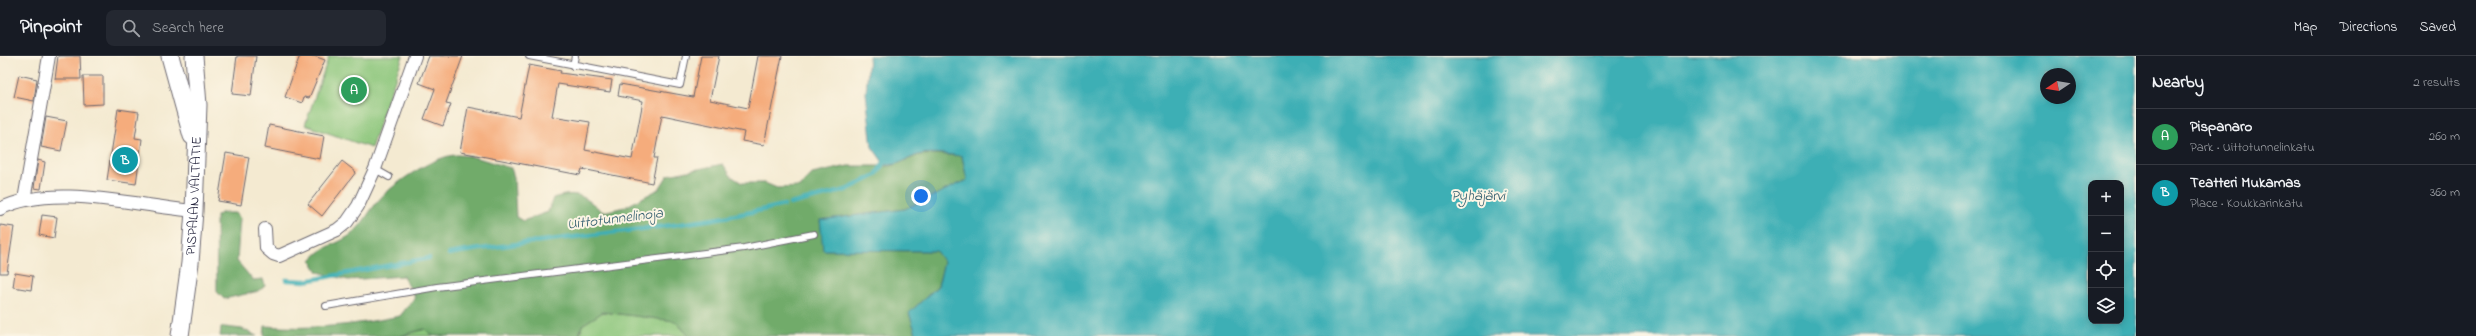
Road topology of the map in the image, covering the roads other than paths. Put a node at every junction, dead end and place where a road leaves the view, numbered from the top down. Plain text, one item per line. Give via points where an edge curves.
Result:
1 (49, 56) edge
2 (170, 56) edge
3 (194, 56) edge
4 (416, 56) edge
5 (530, 56) edge
6 (575, 56) edge
7 (686, 56) edge
8 (573, 66) junction
9 (196, 151) junction
10 (375, 169) junction
11 (389, 177) dead end
12 (24, 200) junction
13 (0, 209) edge
14 (194, 211) junction
15 (265, 229) dead end
16 (814, 234) dead end
17 (326, 306) dead end
18 (180, 336) edge

1 - 12 street
2 - 9 main road
3 - 9 main road, PISPALAN VALTATIE via 198,105
4 - 10 street
5 - 8 lane
6 - 8 lane
7 - 8 lane via 680,85
9 - 14 main road, PISPALAN VALTATIE
10 - 11 lane
10 - 15 street via 358,206 347,222 337,230 279,256 266,248
12 - 13 street
12 - 14 street via 107,198
14 - 18 main road, PISPALAN VALTATIE via 190,270
16 - 17 lane via 744,248 437,287

